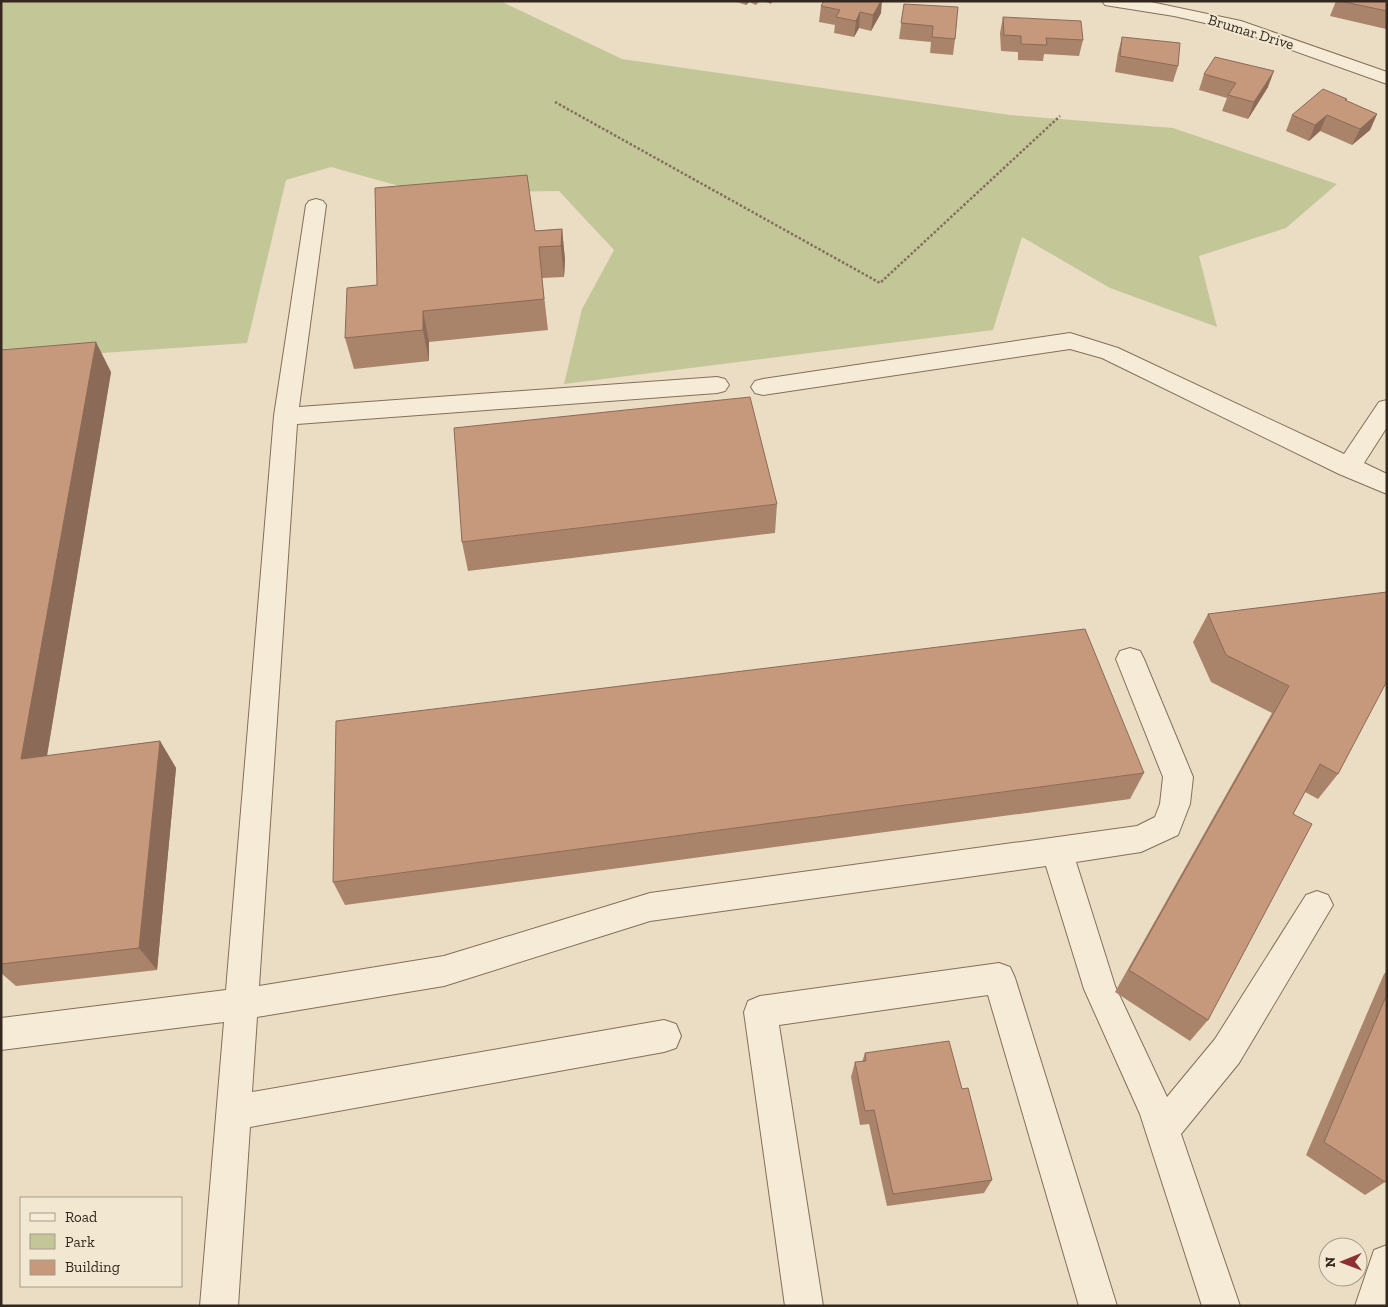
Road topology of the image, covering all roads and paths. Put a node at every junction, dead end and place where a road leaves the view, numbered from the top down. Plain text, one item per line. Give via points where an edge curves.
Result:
1 (1111, 1) edge
2 (1387, 78) edge
3 (554, 102) dead end
4 (1060, 116) dead end
5 (316, 205) dead end
6 (717, 385) dead end
7 (763, 387) dead end
8 (1387, 408) edge
9 (286, 416) junction
10 (1348, 468) junction
11 (1387, 485) edge
12 (1130, 659) dead end
13 (1057, 851) junction
14 (1318, 905) dead end
15 (243, 1004) junction
16 (1, 1034) edge
17 (664, 1036) dead end
18 (235, 1112) junction
19 (1162, 1130) junction
20 (1387, 1263) edge
21 (219, 1306) edge
22 (804, 1306) edge
23 (1098, 1306) edge
24 (1221, 1306) edge
25 (1374, 1306) edge

1 - 2 street, Brumar Drive via 1241,26
3 - 4 path via 880,283
5 - 9 street
6 - 9 street
7 - 10 street via 1070,341 1110,353
8 - 10 street
9 - 15 street
10 - 11 street
12 - 13 street via 1178,777 1175,804 1167,826 1141,839
13 - 15 street via 650,907 444,970
13 - 19 street via 1100,989
14 - 19 street via 1227,1051
15 - 16 street
15 - 18 street
17 - 18 street
18 - 21 street
19 - 24 street
20 - 25 street
22 - 23 street via 760,1012 999,978

